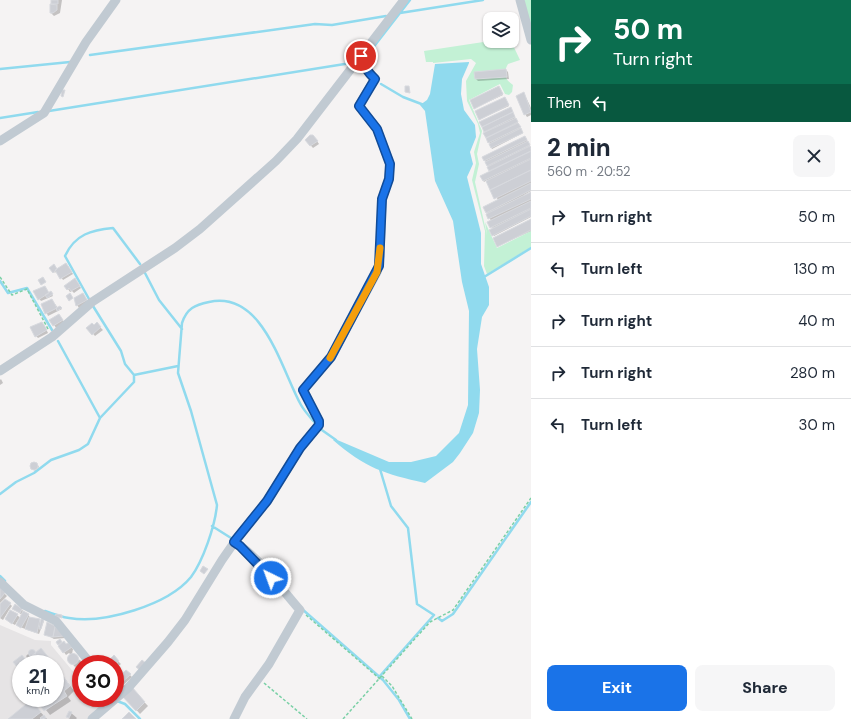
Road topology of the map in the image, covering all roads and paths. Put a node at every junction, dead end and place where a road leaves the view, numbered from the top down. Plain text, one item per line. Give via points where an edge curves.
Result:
1 (116, 0) edge
2 (404, 0) edge
3 (520, 0) edge
4 (530, 35) edge
5 (363, 58) junction
6 (0, 141) edge
7 (0, 277) edge
8 (52, 337) junction
9 (0, 371) edge
10 (531, 498) edge
11 (234, 542) junction
12 (0, 582) edge
13 (300, 610) junction
14 (84, 655) edge
15 (258, 678) junction
16 (381, 678) junction
17 (124, 689) edge
18 (105, 707) edge
19 (92, 719) edge
20 (234, 719) edge
21 (307, 719) edge
22 (343, 719) edge
23 (412, 719) edge

1 - 6 street via 86,42 44,113
2 - 5 street
3 - 4 street
5 - 8 street via 297,139 200,229 92,302
5 - 11 street via 368,72 375,79 359,106 377,129 390,164 389,179 382,199 379,266 331,357 303,390 319,421 318,427 300,448 267,501
7 - 8 path via 12,295 27,289
8 - 9 street
10 - 16 path via 453,610 430,622
11 - 13 street via 262,566
11 - 17 street via 185,620 147,668
12 - 14 street via 24,605 56,621
13 - 15 street via 269,664
13 - 16 path
15 - 20 street via 244,697
15 - 21 path
16 - 22 path
16 - 23 path via 392,686
18 - 19 street

